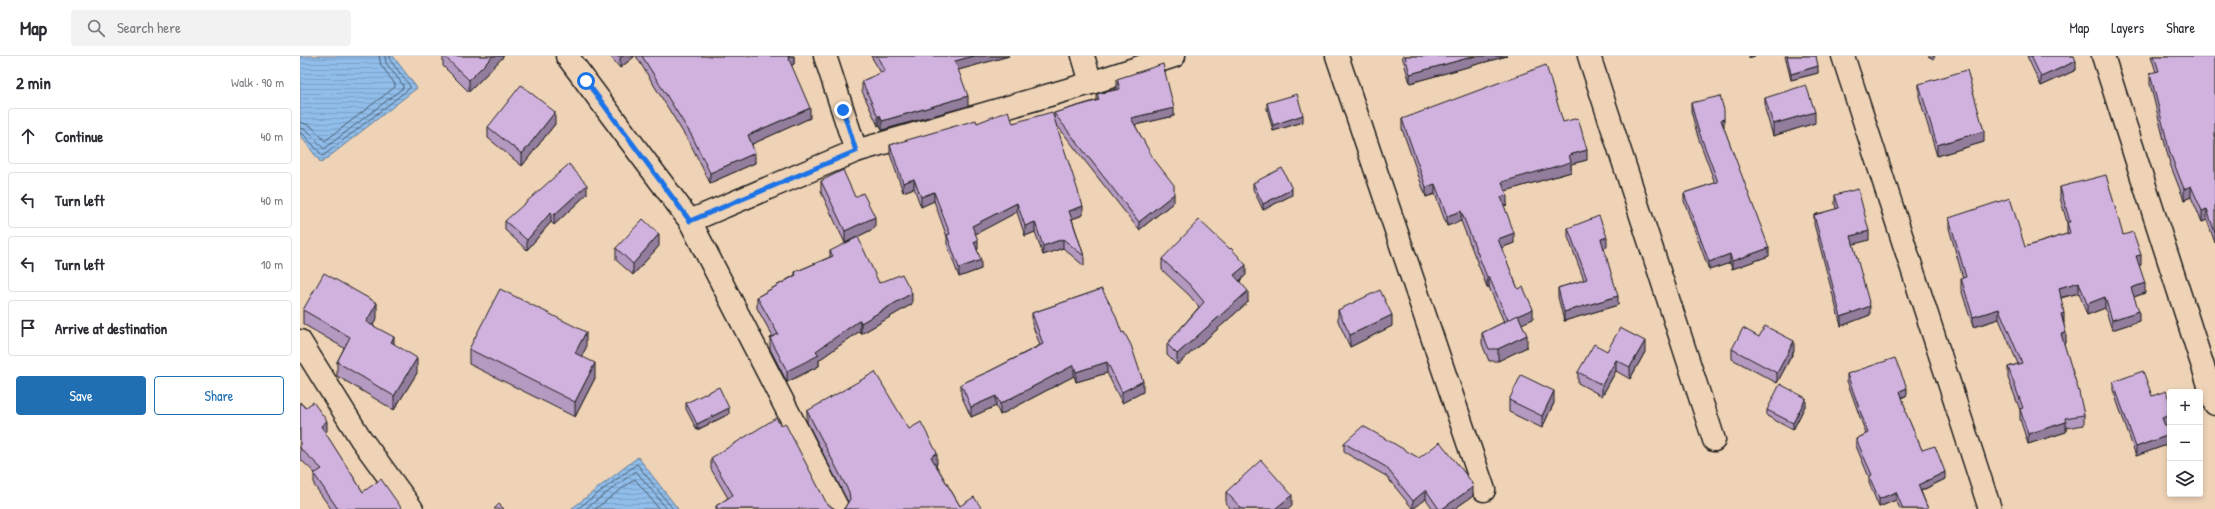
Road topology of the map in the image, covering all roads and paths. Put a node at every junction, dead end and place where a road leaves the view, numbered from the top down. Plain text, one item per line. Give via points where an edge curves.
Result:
1 (567, 56) edge
2 (825, 56) edge
3 (1083, 56) edge
4 (1174, 56) edge
5 (1337, 56) edge
6 (1589, 56) edge
7 (1843, 56) edge
8 (2103, 56) edge
9 (1091, 83) junction
10 (856, 151) junction
11 (690, 221) junction
12 (300, 341) edge
13 (2215, 404) edge
14 (1714, 440) dead end
15 (1484, 490) dead end
16 (412, 509) edge
17 (838, 509) edge
18 (1990, 509) edge

1 - 11 street
2 - 10 street
3 - 9 street
4 - 9 street
5 - 15 street
6 - 14 street
7 - 18 street
8 - 13 street
9 - 10 street
10 - 11 street
11 - 17 street
12 - 16 street via 361,439

